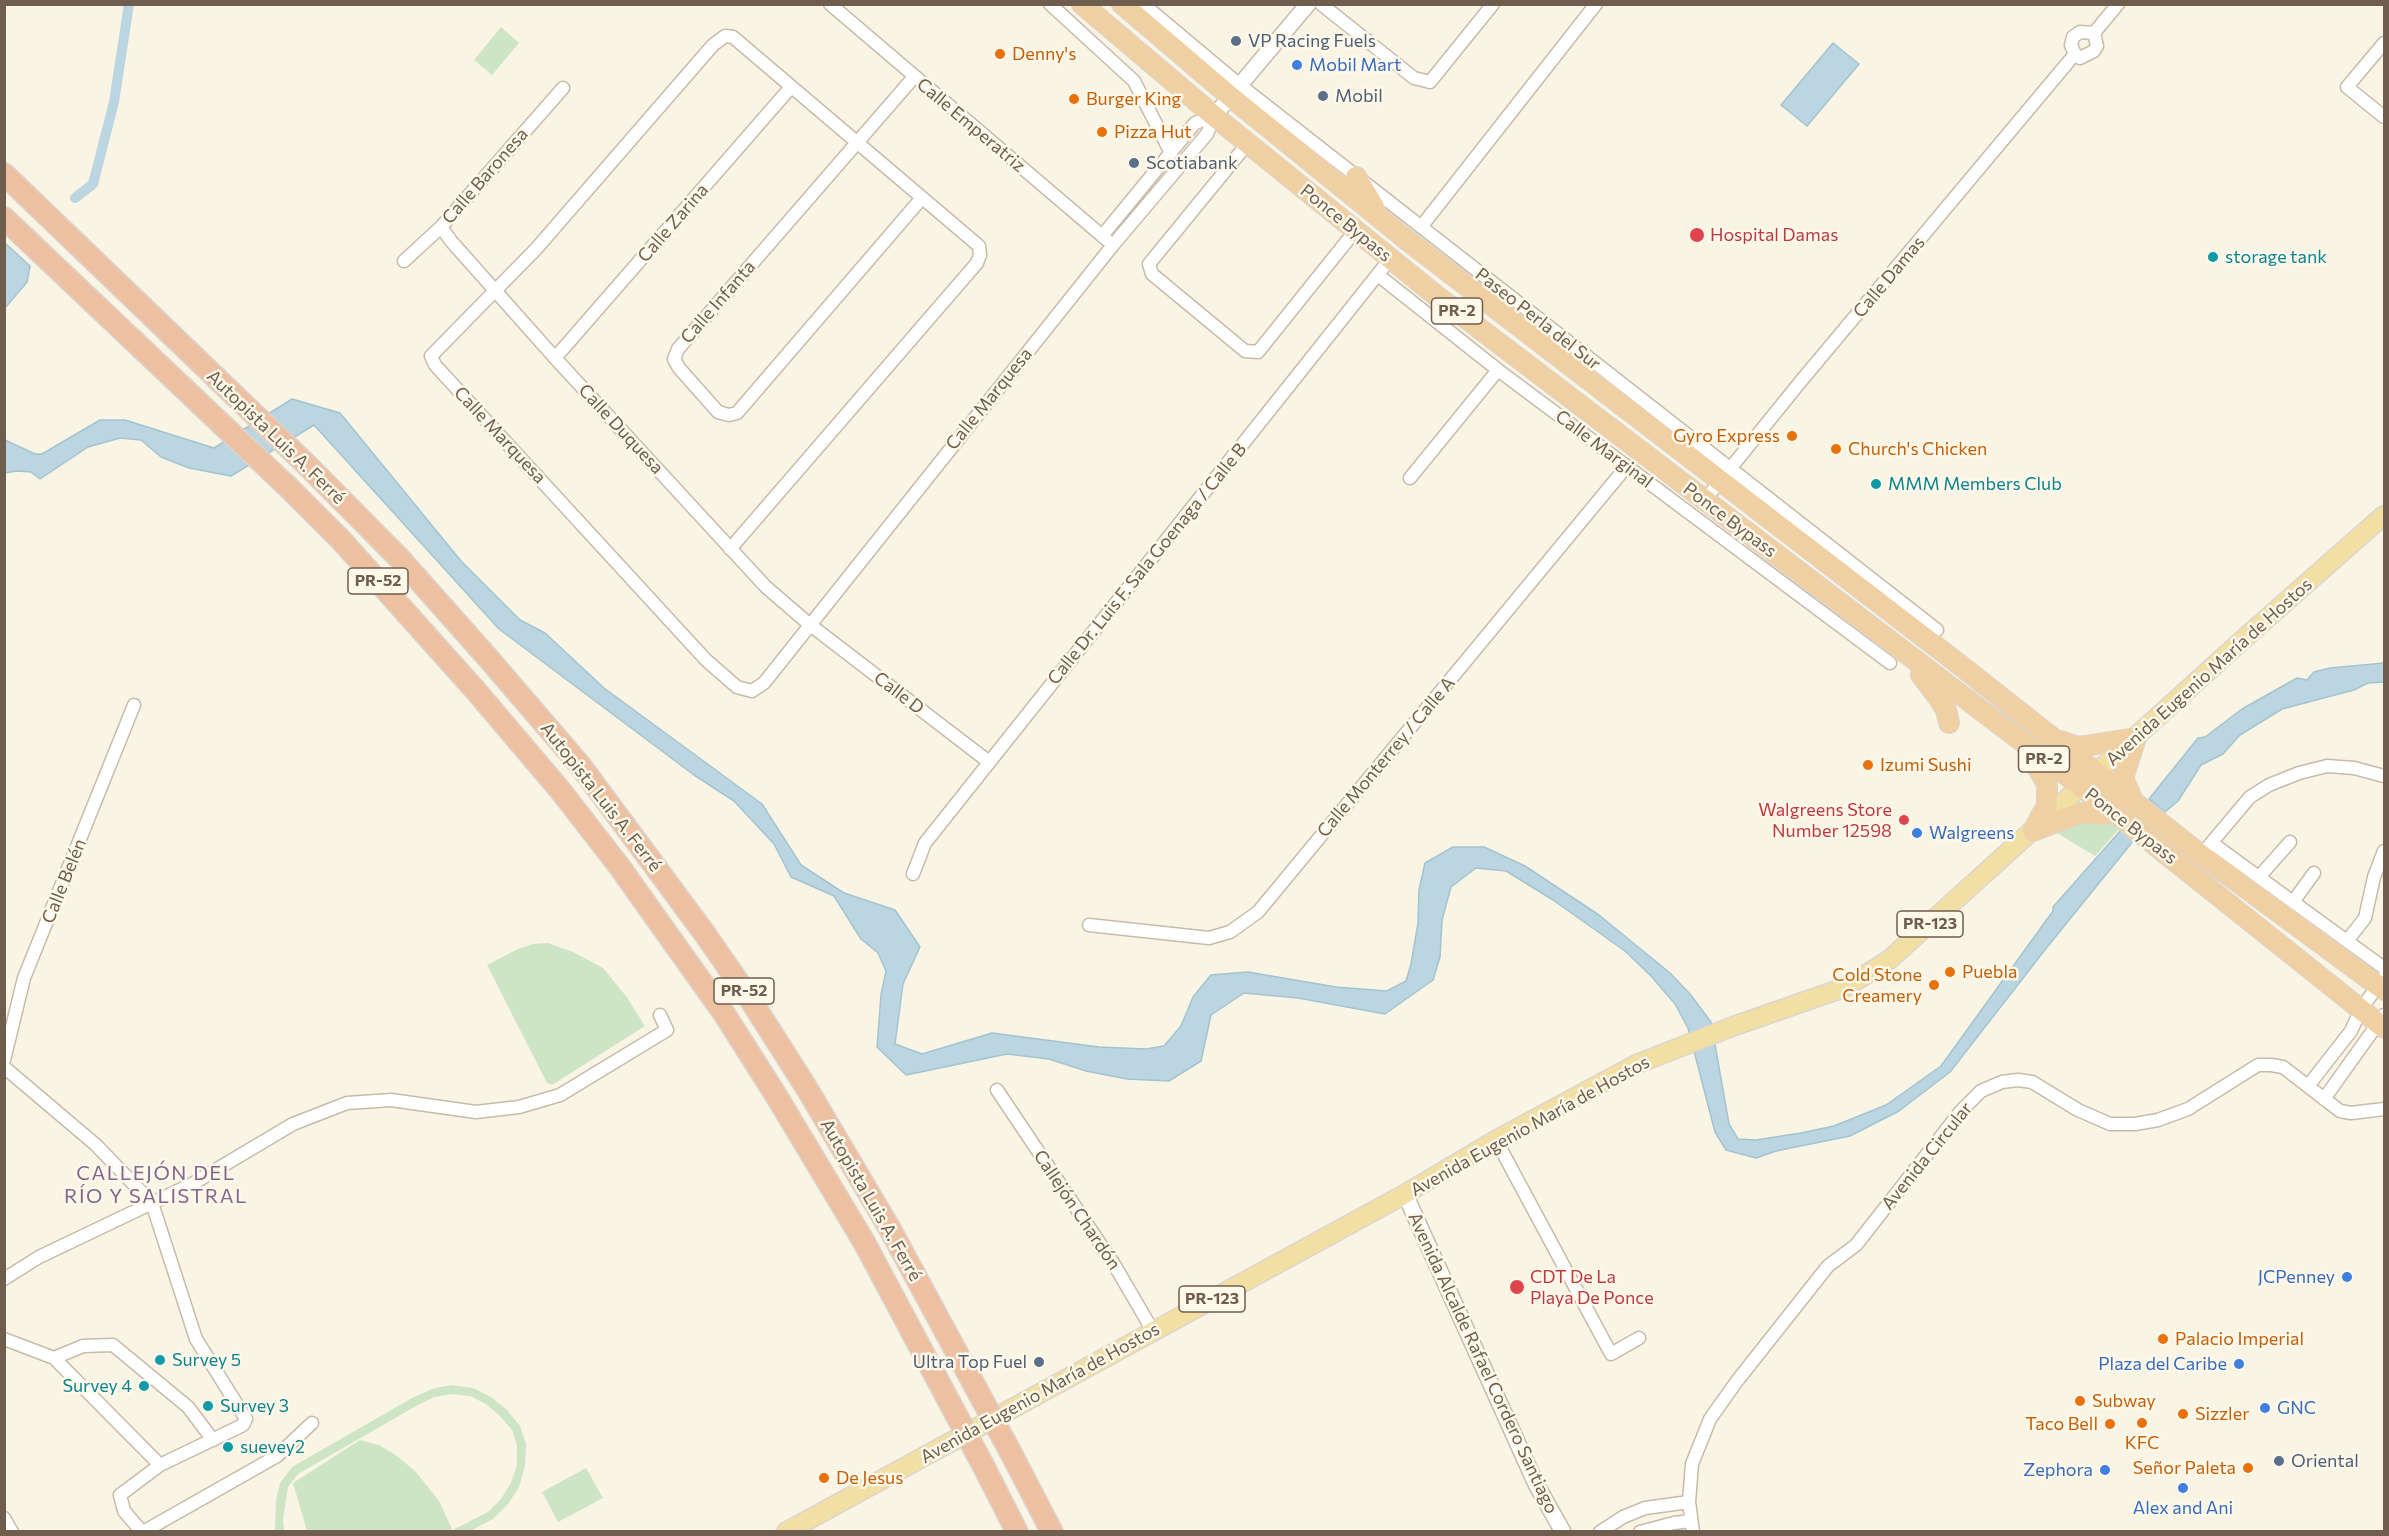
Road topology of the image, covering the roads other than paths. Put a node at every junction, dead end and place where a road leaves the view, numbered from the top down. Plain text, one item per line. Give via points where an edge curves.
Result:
1 (830, 4) edge
2 (1050, 4) edge
3 (1082, 4) edge
4 (1122, 4) edge
5 (1143, 4) edge
6 (1308, 4) edge
7 (1321, 4) edge
8 (1493, 4) edge
9 (1596, 4) edge
10 (2118, 4) edge
11 (2094, 33) junction
12 (2385, 43) edge
13 (2075, 54) junction
14 (914, 77) junction
15 (791, 87) junction
16 (563, 88) dead end
17 (1236, 92) junction
18 (1214, 116) junction
19 (2385, 117) edge
20 (856, 141) junction
21 (1248, 143) junction
22 (1171, 153) junction
23 (4, 174) edge
24 (1356, 177) junction
25 (1136, 193) junction
26 (921, 199) junction
27 (1148, 204) junction
28 (4, 218) edge
29 (1381, 220) junction
30 (441, 227) junction
31 (1421, 227) junction
32 (1355, 231) junction
33 (1102, 236) junction
34 (1113, 245) junction
35 (1390, 259) junction
36 (404, 261) dead end
37 (1378, 274) junction
38 (496, 292) junction
39 (555, 358) junction
40 (1498, 370) junction
41 (1627, 466) junction
42 (1725, 476) junction
43 (1410, 478) dead end
44 (1704, 501) junction
45 (2385, 515) edge
46 (730, 549) junction
47 (809, 624) junction
48 (1936, 630) joint
49 (1898, 658) junction
50 (1960, 665) junction
51 (134, 705) dead end
52 (1948, 723) dead end
53 (2136, 738) junction
54 (2053, 739) junction
55 (2025, 745) junction
56 (989, 762) junction
57 (2385, 776) edge
58 (2089, 780) junction
59 (2134, 803) junction
60 (2116, 814) junction
61 (2033, 831) junction
62 (2290, 842) dead end
63 (2207, 849) junction
64 (2385, 850) edge
65 (2314, 873) dead end
66 (913, 874) dead end
67 (2259, 877) junction
68 (2294, 902) junction
69 (1089, 925) dead end
70 (2347, 941) junction
71 (2383, 980) edge
72 (2361, 1009) junction
73 (660, 1015) dead end
74 (2383, 1022) edge
75 (4, 1060) edge
76 (4, 1067) edge
77 (2307, 1086) junction
78 (997, 1090) dead end
79 (2324, 1099) junction
80 (2385, 1109) edge
81 (1496, 1140) junction
82 (1405, 1194) junction
83 (152, 1203) junction
84 (4, 1279) edge
85 (1153, 1331) junction
86 (1639, 1338) dead end
87 (4, 1339) edge
88 (54, 1358) junction
89 (312, 1423) dead end
90 (213, 1440) junction
91 (160, 1465) junction
92 (1689, 1502) junction
93 (4, 1518) edge
94 (1691, 1526) edge
95 (12, 1532) edge
96 (142, 1532) edge
97 (786, 1532) edge
98 (1017, 1532) edge
99 (1052, 1532) edge
100 (1563, 1532) edge
101 (1600, 1532) edge
102 (1640, 1532) edge

1 - 14 street, Calle Emperatriz
2 - 22 street via 1134,81
3 - 18 highway, Ponce Bypass / PR-2
4 - 17 highway, Ponce Bypass / PR-2
5 - 17 street, Paseo Perla del Sur
6 - 17 street
7 - 8 street via 1414,78 1430,82
9 - 31 street
10 - 11 street, Calle Damas
11 - 13 street, Calle Damas via 2080,32 2073,37
11 - 13 street, Calle Damas via 2094,51 2080,58
12 - 19 street via 2347,87
13 - 42 street, Calle Damas
14 - 20 street, Calle Infanta
14 - 33 street, Calle Emperatriz
15 - 20 street, Calle Marquesa
15 - 38 street, Calle Marquesa via 733,37 725,36
15 - 39 street, Calle Zarina
16 - 30 street, Calle Baronesa
17 - 18 street
17 - 24 street, Paseo Perla del Sur
17 - 29 highway, Ponce Bypass / PR-2
18 - 21 highway, Ponce Bypass / PR-2
18 - 22 street via 1195,123
18 - 27 street, Calle Marquesa via 1207,134
20 - 26 street, Calle Marquesa
20 - 26 street, Calle Infanta via 678,349 675,359 679,368 718,412 729,416 737,413
21 - 32 highway, Ponce Bypass / PR-2
21 - 32 street via 1149,264 1152,274 1245,351 1258,352
22 - 25 street
23 - 99 highway, Autopista Luis A. Ferré / PR-52, bridge via 308,466 400,560 580,765 705,934 806,1087 890,1229
24 - 29 highway
24 - 31 street, Paseo Perla del Sur
25 - 27 street
25 - 33 street
26 - 46 street, Calle Marquesa via 979,246 977,263
27 - 34 street, Calle Marquesa
28 - 98 highway, Autopista Luis A. Ferré / PR-52, bridge via 341,540 476,691 619,866 725,1015 864,1242
29 - 42 highway, Ponce Bypass / PR-2
30 - 36 street, Calle Baronesa
30 - 38 street, Calle Duquesa
31 - 42 street, Paseo Perla del Sur
32 - 35 highway, Ponce Bypass / PR-2
33 - 34 street, Calle Emperatriz
34 - 47 street, Calle Marquesa
35 - 37 street, Calle Dr. Luis F. Sala Goenaga / Calle B
35 - 44 highway, Ponce Bypass / PR-2
37 - 40 street, Calle Marginal
37 - 56 street, Calle Dr. Luis F. Sala Goenaga / Calle B
38 - 39 street, Calle Duquesa
38 - 47 street, Calle Marquesa via 435,350 431,356 435,365 706,660 737,687 752,691 764,683
39 - 46 street, Calle Duquesa
40 - 41 street, Calle Marginal
40 - 43 street
41 - 49 street, Calle Marginal
41 - 69 street, Calle Monterrey / Calle A via 1258,912 1230,932 1209,938
42 - 44 street, Calle Damas
42 - 48 street, Paseo Perla del Sur
42 - 50 highway, Ponce Bypass / PR-2
44 - 49 highway, Ponce Bypass / PR-2
45 - 53 main road, Avenida Eugenio María de Hostos / PR-123
46 - 47 street, Calle Duquesa
47 - 56 street, Calle D
48 - 50 highway
49 - 52 highway via 1938,697
49 - 55 highway, Ponce Bypass / PR-2
50 - 54 highway, Ponce Bypass / PR-2
51 - 75 street, Calle Belén via 24,978
53 - 54 highway via 2078,747
53 - 58 main road, Avenida Eugenio María de Hostos / PR-123
53 - 59 highway via 2123,778
54 - 58 highway, Ponce Bypass / PR-2
55 - 58 highway, Ponce Bypass / PR-2
55 - 61 highway via 2047,784 2047,805
56 - 66 street, Calle Dr. Luis F. Sala Goenaga / Calle B via 925,843
57 - 63 street via 2327,766 2269,785 2250,797
58 - 59 highway, Ponce Bypass / PR-2
58 - 60 highway, Ponce Bypass / PR-2
58 - 61 main road, Avenida Eugenio María de Hostos / PR-123
59 - 63 highway, Ponce Bypass / PR-2
60 - 61 highway via 2080,813
60 - 72 highway, Ponce Bypass / PR-2
61 - 81 main road, Avenida Eugenio María de Hostos / PR-123 via 1889,960 1846,987 1637,1064
62 - 67 street
63 - 67 street
63 - 71 highway, Ponce Bypass / PR-2
64 - 70 street via 2365,918
65 - 68 street
67 - 68 street
68 - 70 street
70 - 71 street
71 - 72 street
72 - 74 highway, Ponce Bypass / PR-2
72 - 77 street via 2351,1031
73 - 83 street via 667,1030 560,1095 519,1107 477,1112 391,1100 346,1103 293,1124
74 - 79 street
76 - 83 street via 96,1145
77 - 79 street, Avenida Circular
77 - 92 street, Avenida Circular via 2283,1067 2258,1065 2188,1109 2135,1124 2110,1124 2032,1082 2002,1082 1981,1091 1856,1245 1828,1266 1737,1381 1705,1429 1692,1464
78 - 85 street, Callejón Chardón via 1115,1266
79 - 80 street, Avenida Circular via 2340,1111 2351,1113
81 - 82 main road, Avenida Eugenio María de Hostos / PR-123
81 - 86 street via 1611,1354
82 - 85 main road, Avenida Eugenio María de Hostos / PR-123
82 - 100 street, Avenida Alcalde Rafael Cordero Santiago via 1536,1484
83 - 84 street via 39,1257
83 - 90 street via 196,1338 246,1419 243,1425
85 - 97 main road, Avenida Eugenio María de Hostos / PR-123
87 - 88 street
88 - 90 street via 83,1346 113,1345 188,1407
88 - 91 street
89 - 96 street via 277,1456
90 - 91 street
91 - 96 street via 120,1495 124,1511
92 - 94 street, Avenida Circular
92 - 101 street via 1645,1508
93 - 95 street
94 - 102 street via 1674,1523

